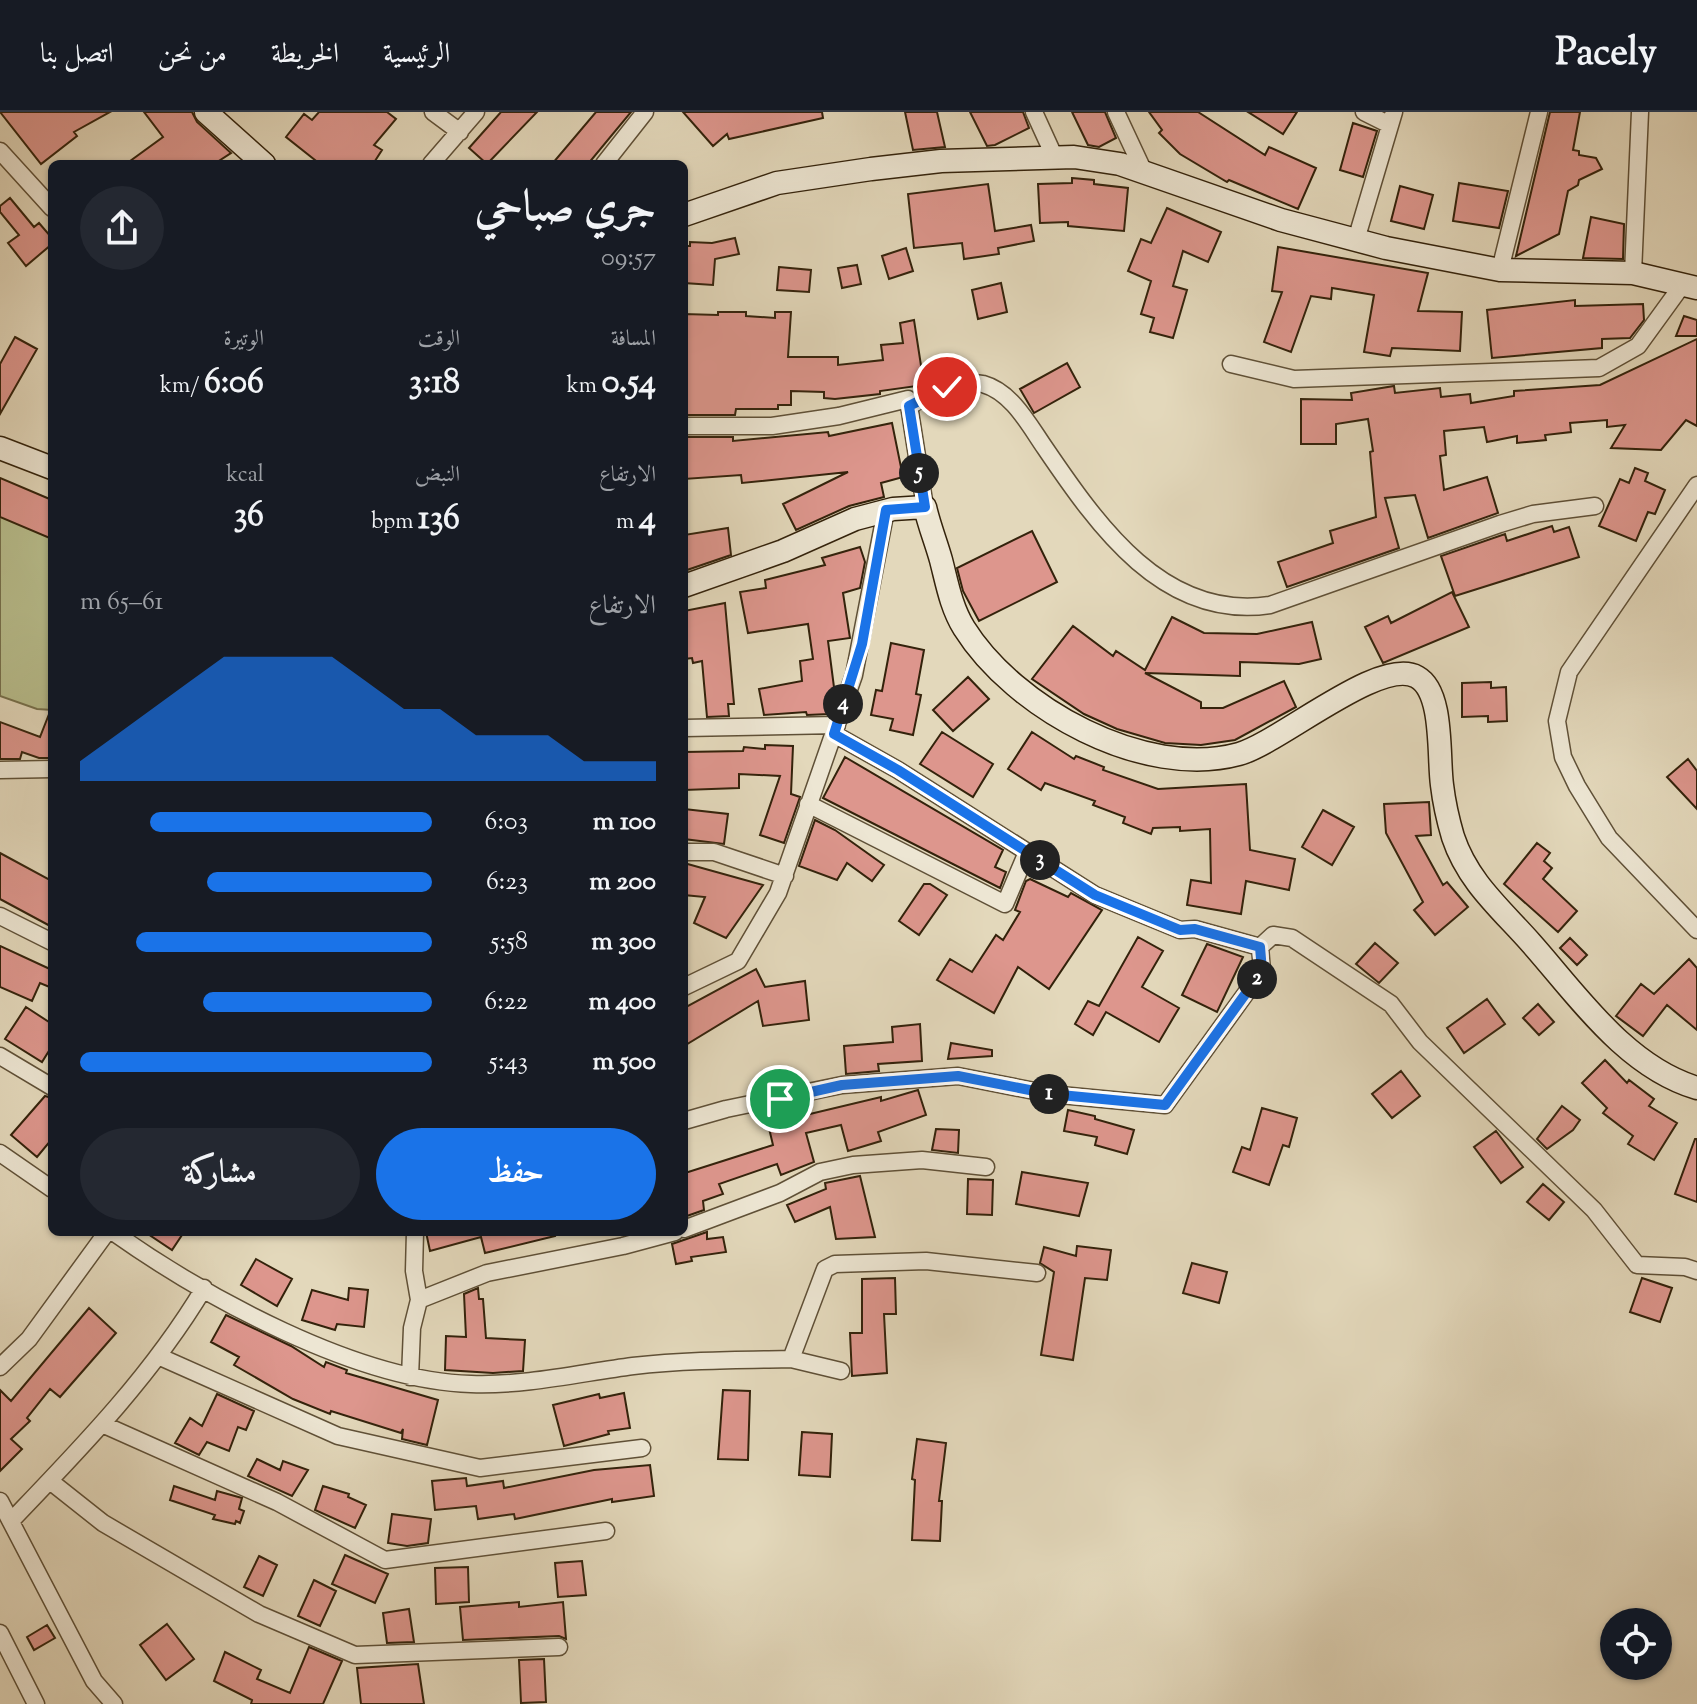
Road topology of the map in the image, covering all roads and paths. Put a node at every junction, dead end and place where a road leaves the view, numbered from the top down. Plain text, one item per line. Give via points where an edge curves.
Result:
1 (206, 112) edge
2 (433, 112) edge
3 (476, 112) edge
4 (645, 112) edge
5 (1034, 112) edge
6 (1116, 112) edge
7 (1364, 112) edge
8 (1539, 112) edge
9 (1640, 112) edge
10 (1392, 119) edge
11 (460, 132) junction
12 (0, 151) edge
13 (1055, 158) junction
14 (260, 160) edge
15 (435, 160) edge
16 (607, 160) edge
17 (1144, 172) junction
18 (48, 204) edge
19 (688, 214) edge
20 (1356, 240) junction
21 (1500, 270) junction
22 (1633, 273) junction
23 (1690, 286) edge
24 (1231, 364) dead end
25 (909, 406) junction
26 (688, 426) edge
27 (0, 448) edge
28 (48, 466) edge
29 (1697, 485) edge
30 (1595, 506) dead end
31 (925, 507) junction
32 (886, 510) junction
33 (688, 585) edge
34 (688, 728) edge
35 (836, 730) junction
36 (48, 769) edge
37 (0, 770) edge
38 (808, 804) junction
39 (688, 852) edge
40 (1027, 852) junction
41 (785, 876) junction
42 (0, 916) edge
43 (1697, 930) edge
44 (48, 940) edge
45 (1260, 947) junction
46 (688, 985) edge
47 (0, 1056) edge
48 (48, 1085) edge
49 (1697, 1088) edge
50 (688, 1120) edge
51 (0, 1153) edge
52 (986, 1167) dead end
53 (48, 1186) edge
54 (688, 1228) edge
55 (107, 1236) edge
56 (117, 1236) edge
57 (415, 1236) edge
58 (660, 1236) edge
59 (1697, 1271) edge
60 (1037, 1273) dead end
61 (204, 1288) junction
62 (419, 1300) junction
63 (158, 1356) junction
64 (791, 1359) junction
65 (0, 1367) edge
66 (841, 1371) dead end
67 (410, 1377) junction
68 (102, 1424) junction
69 (642, 1448) dead end
70 (50, 1481) junction
71 (0, 1501) edge
72 (11, 1521) junction
73 (606, 1531) dead end
74 (0, 1633) edge
75 (559, 1647) dead end
76 (36, 1704) edge
77 (114, 1704) edge

1 - 14 main road
2 - 11 street
3 - 11 street
4 - 16 street
5 - 13 street
6 - 17 street
7 - 10 street
8 - 21 street
9 - 22 street
10 - 20 street
11 - 15 street
12 - 18 street
13 - 17 main road via 1120,164
13 - 19 main road via 941,161 777,183
17 - 20 main road
20 - 21 main road
21 - 22 main road
22 - 23 main road
23 - 24 street via 1638,346 1599,368 1294,379
25 - 26 street via 908,399 772,426
25 - 30 street via 959,383 982,384 1001,393 1086,505 1140,563 1174,589 1223,606 1270,605 1500,524
25 - 31 street
27 - 28 main road
29 - 43 street via 1569,672 1557,721 1563,757 1609,838
31 - 32 main road
31 - 49 main road via 955,612 987,658 1052,712 1138,752 1193,759 1240,754 1380,677 1395,672 1418,677 1435,707 1448,820 1471,877 1624,1045 1668,1078
32 - 33 main road
32 - 35 street via 862,644
34 - 35 street
35 - 38 street
35 - 40 street
36 - 37 street
38 - 40 street via 1005,904
38 - 41 street
39 - 41 street via 714,852
40 - 45 street via 1126,910 1180,930 1195,929
41 - 46 street via 738,961
42 - 44 street
45 - 50 street via 1262,971 1165,1105 1050,1094 958,1076 842,1085
45 - 59 street via 1273,935 1292,938 1391,1004 1420,1042 1594,1210 1637,1265
47 - 48 street
51 - 53 street
52 - 54 street via 922,1160 853,1165 820,1172
55 - 65 street via 29,1339
56 - 61 street
57 - 62 street
58 - 62 street via 487,1273
60 - 64 street via 926,1261 835,1264 825,1269
61 - 63 street
61 - 67 street via 317,1345
62 - 67 street
63 - 68 street
63 - 69 street via 338,1436 480,1468
64 - 66 street
64 - 67 street via 685,1361 506,1383 457,1384
68 - 70 street
68 - 73 street via 277,1502 385,1560
70 - 72 street
70 - 75 street via 103,1523 259,1614 355,1655
71 - 72 street
72 - 77 street via 94,1681
74 - 76 street

